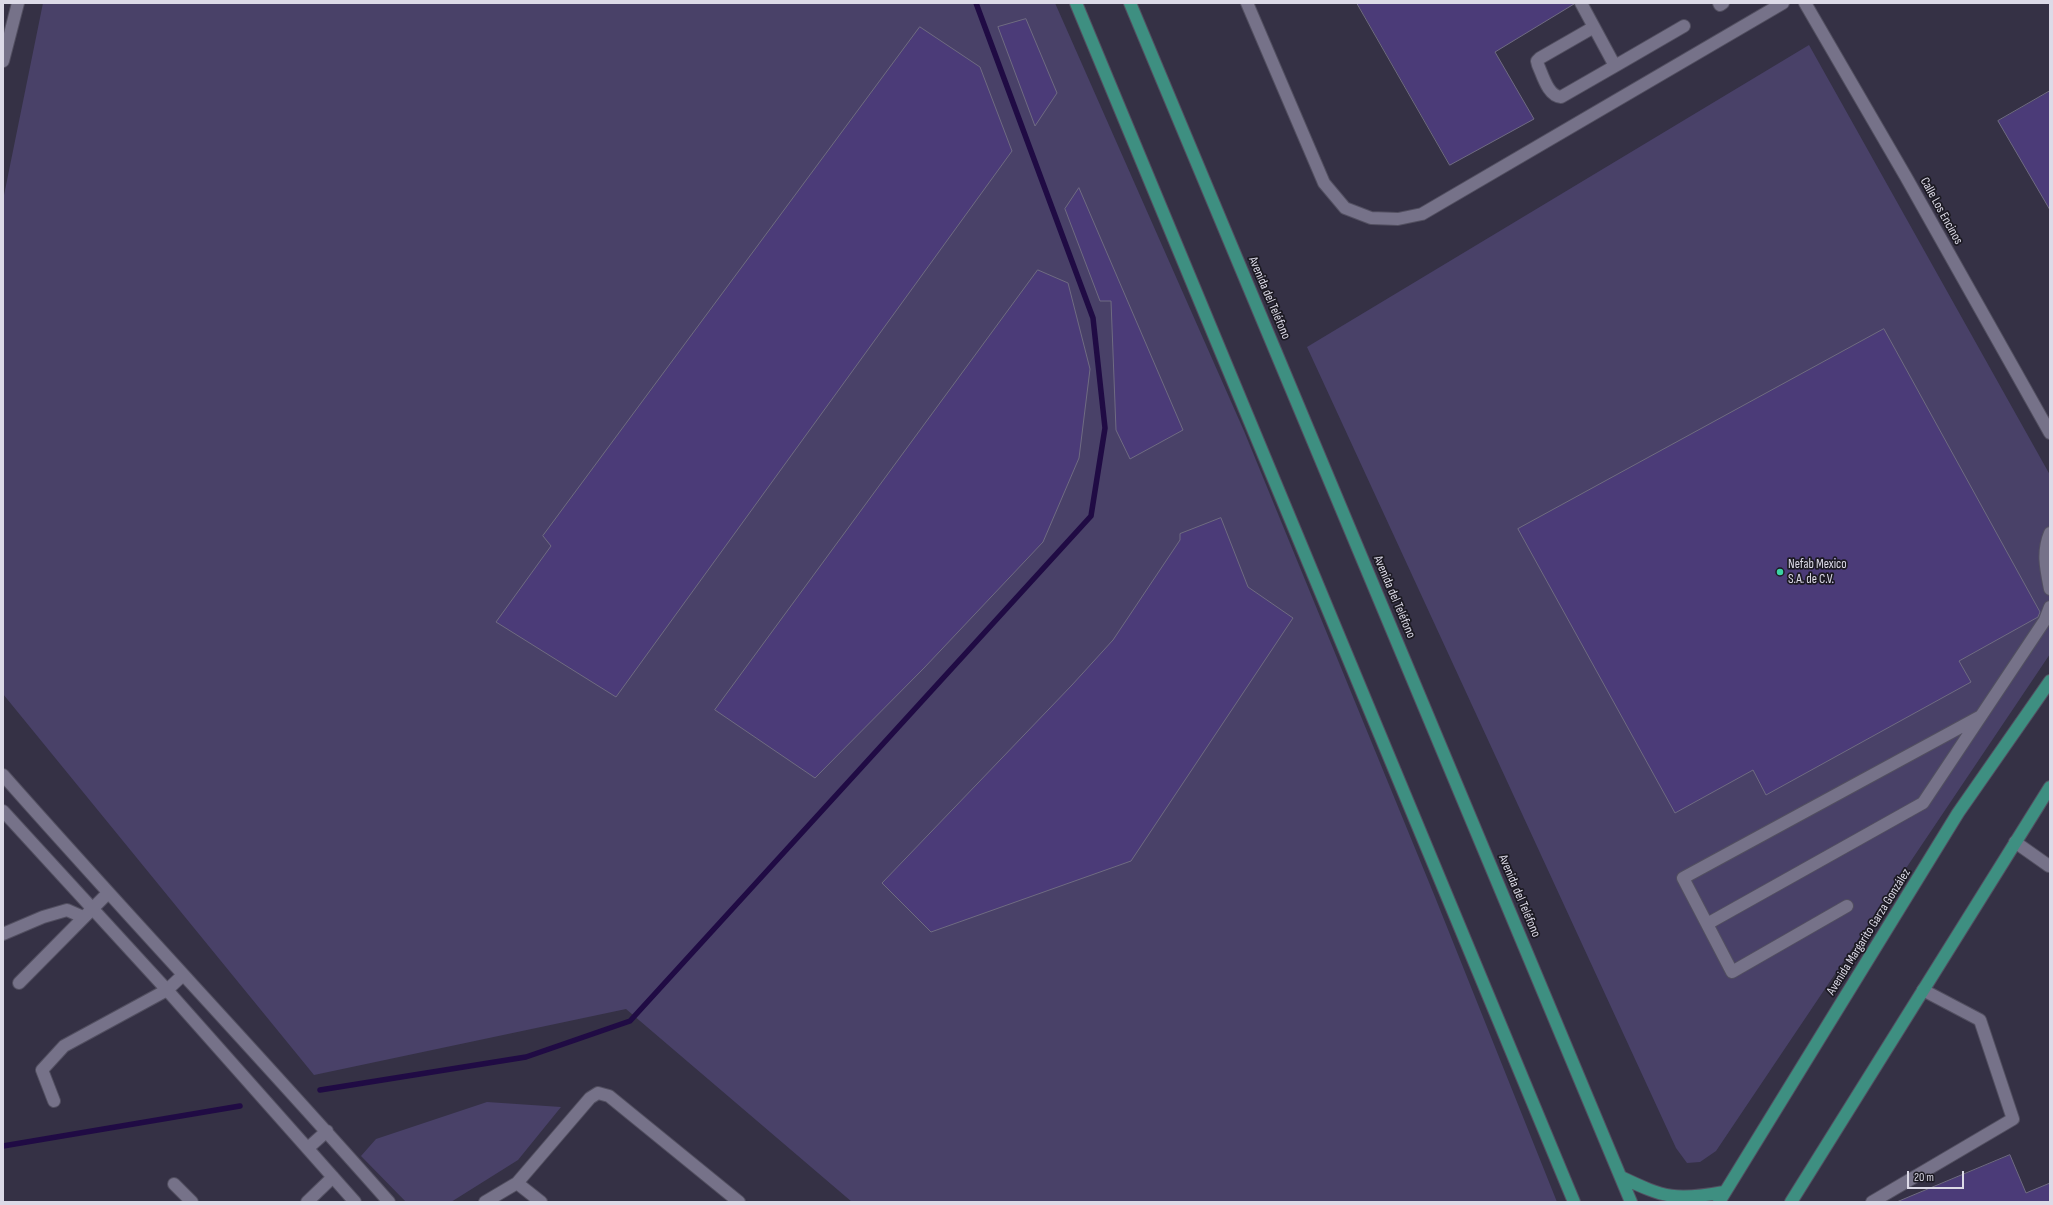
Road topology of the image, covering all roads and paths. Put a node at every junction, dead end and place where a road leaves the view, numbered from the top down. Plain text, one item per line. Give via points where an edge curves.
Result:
1 (18, 3) edge
2 (1076, 3) edge
3 (1130, 3) edge
4 (1247, 3) edge
5 (1581, 3) edge
6 (1719, 3) edge
7 (1723, 3) edge
8 (1783, 3) edge
9 (1805, 3) edge
10 (1684, 26) dead end
11 (1594, 28) junction
12 (3, 61) edge
13 (1616, 66) junction
14 (2050, 433) edge
15 (2050, 533) edge
16 (2050, 589) edge
17 (2050, 607) edge
18 (2050, 681) edge
19 (1981, 716) junction
20 (3, 775) edge
21 (2050, 787) edge
22 (3, 811) edge
23 (2015, 842) junction
24 (2049, 866) edge
25 (108, 893) junction
26 (1847, 906) dead end
27 (87, 913) junction
28 (1707, 924) junction
29 (3, 934) edge
30 (183, 975) junction
31 (19, 983) dead end
32 (167, 990) junction
33 (1923, 990) junction
34 (54, 1100) dead end
35 (327, 1131) junction
36 (308, 1148) junction
37 (334, 1177) junction
38 (1621, 1177) junction
39 (518, 1183) junction
40 (174, 1184) dead end
41 (1721, 1197) edge
42 (192, 1202) edge
43 (307, 1202) edge
44 (355, 1202) edge
45 (389, 1202) edge
46 (485, 1202) edge
47 (541, 1202) edge
48 (739, 1202) edge
49 (1574, 1202) edge
50 (1631, 1202) edge
51 (1791, 1202) edge
52 (1872, 1202) edge

1 - 12 street
2 - 49 main road
3 - 38 main road, Avenida del Teléfono
4 - 8 street via 1324,183 1345,208 1371,218 1398,219 1422,214
5 - 11 street
6 - 7 street
9 - 14 street, Calle Los Encinos
10 - 13 street
11 - 13 street
11 - 13 street via 1537,61 1551,93 1555,97 1561,97
15 - 16 street via 2045,546 2045,562
17 - 19 street via 2045,620
18 - 41 main road, Avenida Margarito Garza González via 1958,813
19 - 28 street via 1923,803
19 - 28 street via 1683,878
20 - 25 street
21 - 23 main road
22 - 27 street
23 - 24 street
23 - 33 main road
25 - 27 street
25 - 30 street
26 - 28 street via 1732,972
27 - 29 street via 67,910
27 - 31 street
27 - 32 street
30 - 32 street
30 - 35 street
32 - 34 street via 64,1046 42,1070
32 - 36 street
33 - 51 main road
33 - 52 street via 1980,1020 2013,1119
35 - 36 street
35 - 45 street
36 - 37 street
37 - 43 street
37 - 44 street
38 - 41 main road via 1668,1196
38 - 50 main road, Avenida del Teléfono
39 - 46 street
39 - 47 street
39 - 48 street via 590,1098 598,1093 609,1096
40 - 42 street

